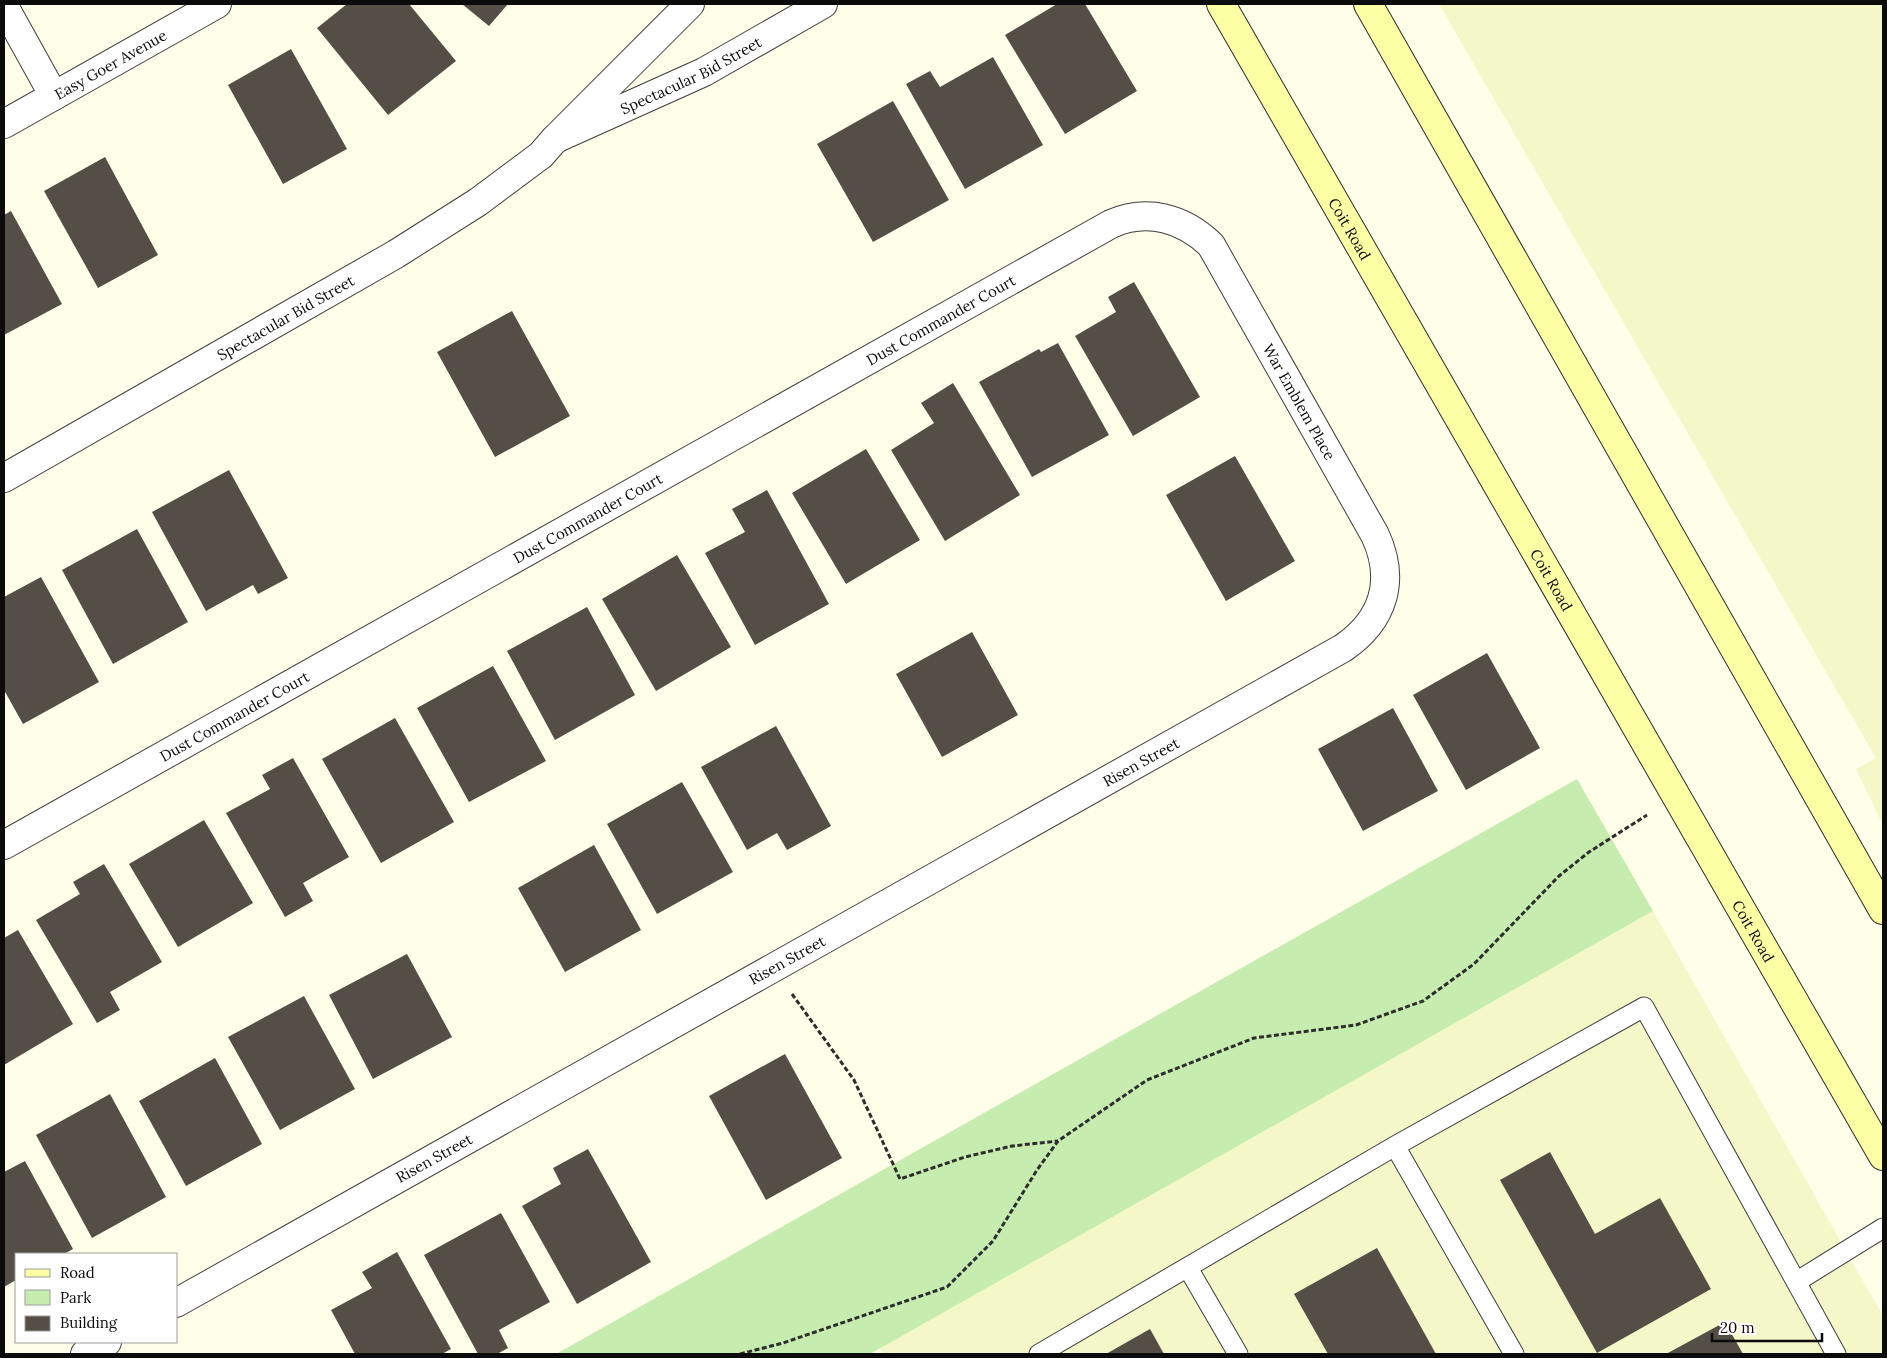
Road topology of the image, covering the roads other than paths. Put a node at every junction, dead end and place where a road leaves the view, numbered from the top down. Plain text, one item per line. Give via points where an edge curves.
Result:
1 (217, 4) edge
2 (690, 4) edge
3 (823, 4) edge
4 (1221, 4) edge
5 (1368, 4) edge
6 (4, 6) edge
7 (54, 96) junction
8 (4, 124) edge
9 (554, 139) junction
10 (1178, 222) joint
11 (4, 478) edge
12 (1382, 600) joint
13 (4, 845) edge
14 (1883, 910) edge
15 (1395, 1146) junction
16 (1883, 1156) edge
17 (1883, 1228) edge
18 (1188, 1268) junction
19 (1796, 1282) junction
20 (178, 1302) edge
21 (105, 1343) edge
22 (85, 1354) edge
23 (1039, 1354) edge
24 (1238, 1354) edge
25 (1514, 1354) edge
26 (1836, 1354) edge

1 - 7 street, Easy Goer Avenue
2 - 9 street, Spectacular Bid Street
3 - 9 street, Spectacular Bid Street via 704,72
4 - 16 main road, Coit Road
5 - 14 main road
6 - 7 street
7 - 8 street, Easy Goer Avenue
9 - 11 street, Spectacular Bid Street via 541,155 478,202 404,249
10 - 12 street, War Emblem Place via 1200,235 1217,254 1375,535 1385,569
10 - 13 street, Dust Commander Court via 1152,216 1131,217 1111,224
12 - 20 street, Risen Street via 1367,628 1343,648
15 - 18 lane
15 - 19 lane via 1644,1007
15 - 25 lane
17 - 19 lane
18 - 23 lane
18 - 24 lane
19 - 26 lane
21 - 22 street

